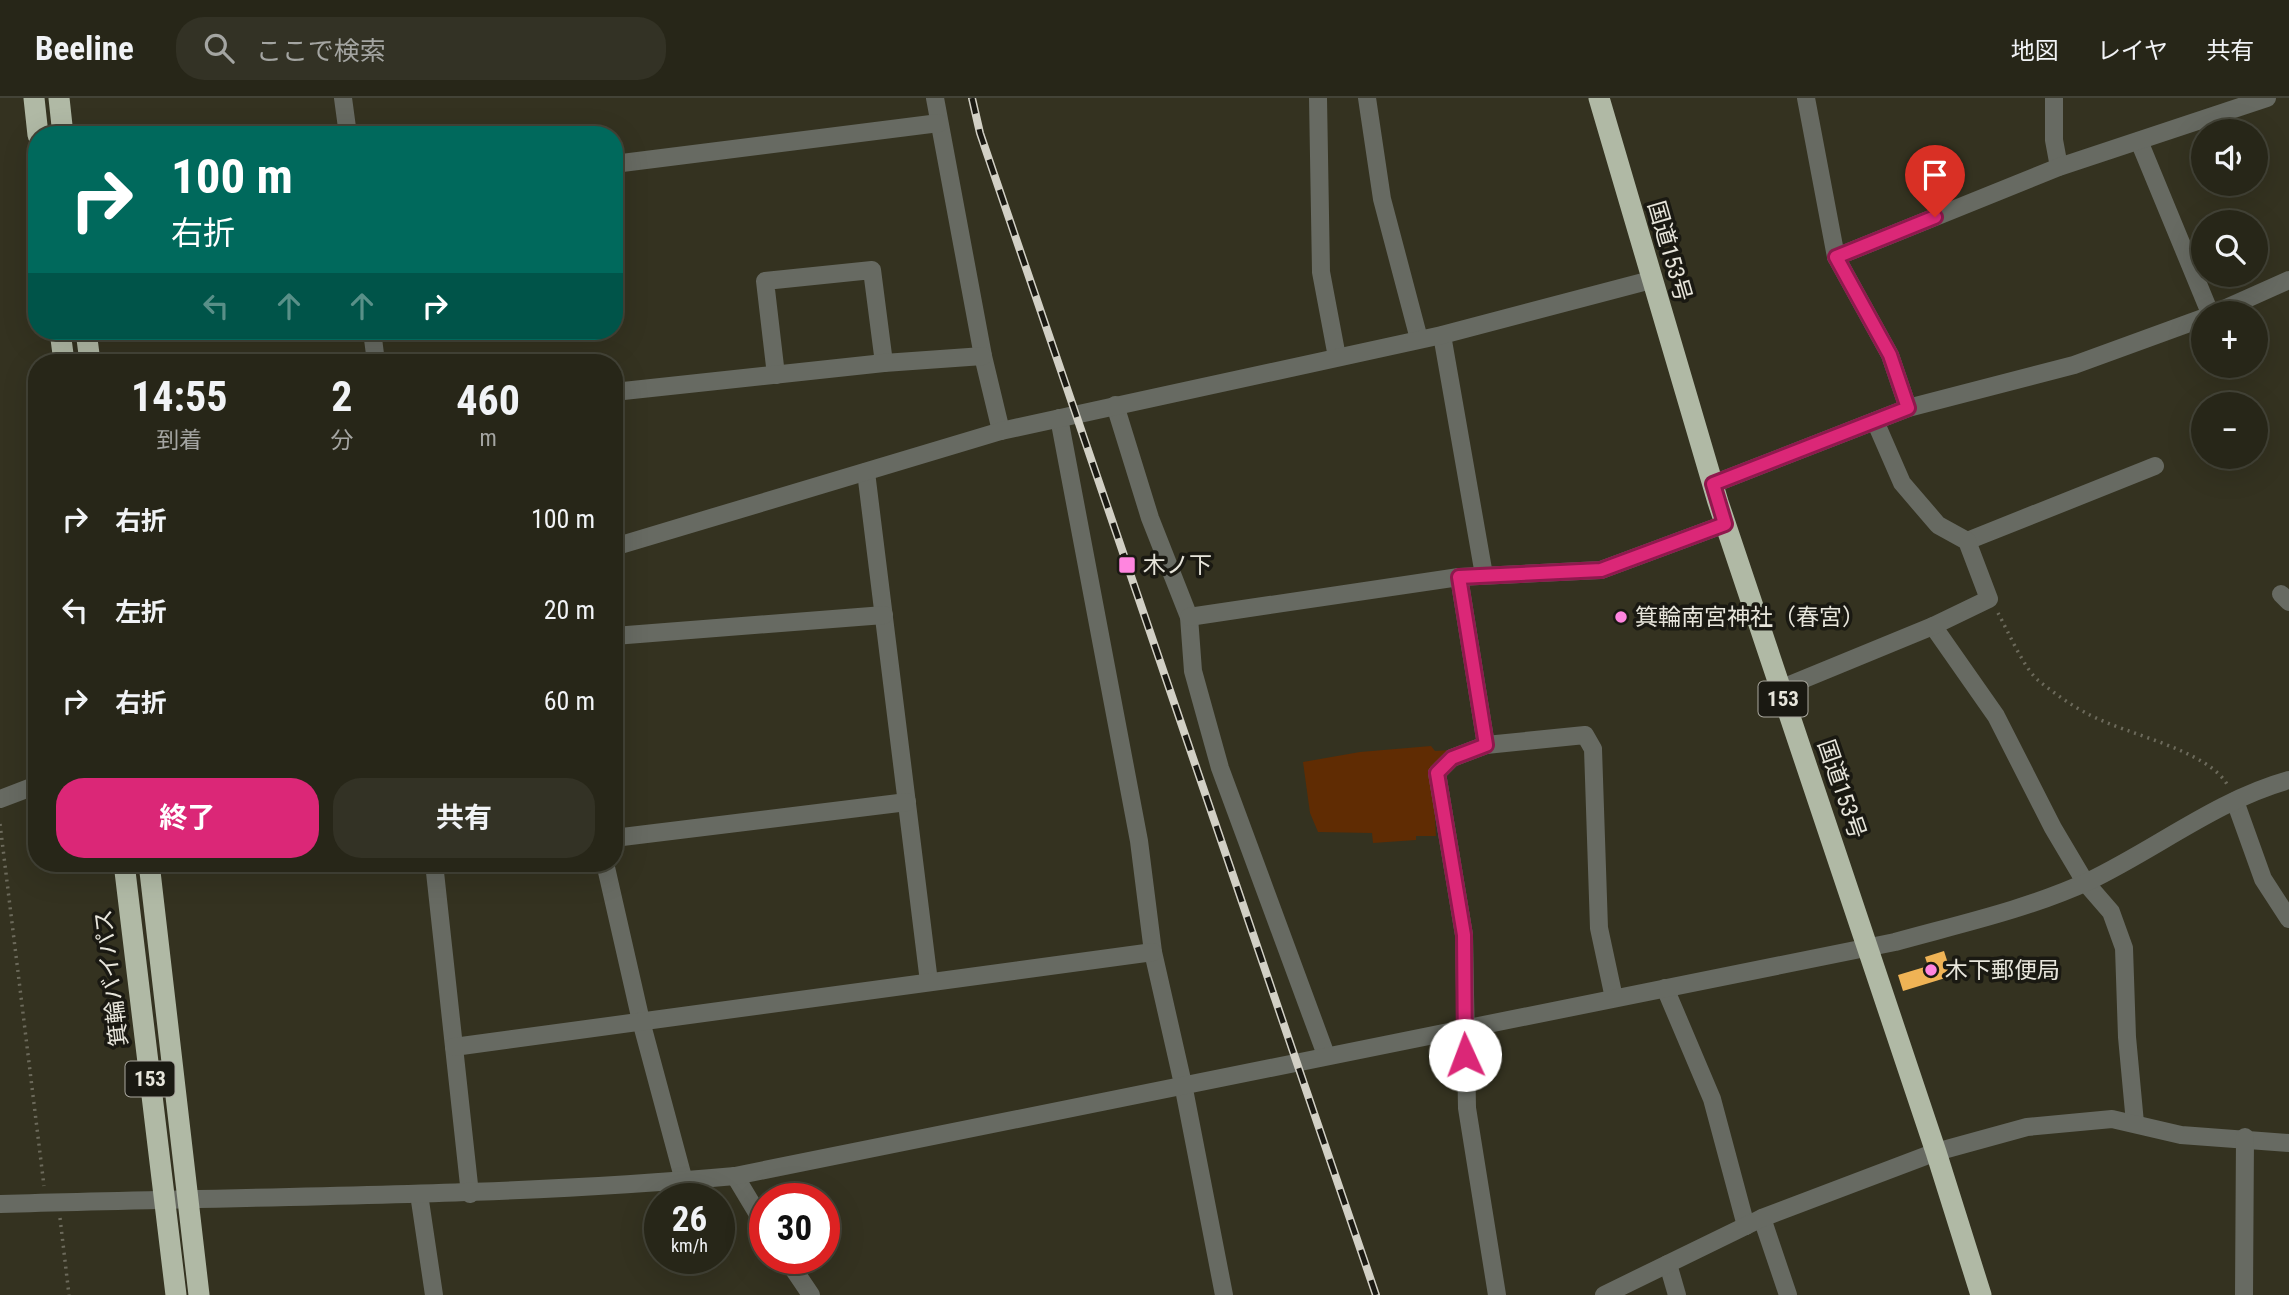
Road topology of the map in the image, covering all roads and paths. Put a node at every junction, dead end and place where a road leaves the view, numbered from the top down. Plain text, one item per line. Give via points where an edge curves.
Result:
1 (34, 98) edge
2 (59, 98) edge
3 (343, 98) edge
4 (935, 98) edge
5 (1318, 98) edge
6 (1367, 98) edge
7 (1599, 98) edge
8 (1806, 98) edge
9 (2054, 98) edge
10 (2267, 98) edge
11 (939, 122) junction
12 (37, 126) edge
13 (62, 126) edge
14 (347, 126) edge
15 (2138, 141) junction
16 (623, 163) edge
17 (2059, 167) junction
18 (1836, 257) junction
19 (1651, 280) junction
20 (2289, 280) edge
21 (2207, 301) edge
22 (2240, 301) edge
23 (2191, 322) edge
24 (1442, 335) junction
25 (1419, 339) junction
26 (983, 356) junction
27 (1337, 357) junction
28 (884, 363) junction
29 (776, 375) junction
30 (623, 392) edge
31 (1115, 405) junction
32 (1908, 408) junction
33 (1059, 418) junction
34 (1875, 421) junction
35 (1001, 431) junction
36 (2155, 466) dead end
37 (866, 472) junction
38 (1713, 484) junction
39 (1725, 524) junction
40 (1967, 541) junction
41 (623, 544) edge
42 (1485, 575) junction
43 (1459, 577) junction
44 (1989, 599) junction
45 (884, 615) junction
46 (1189, 617) junction
47 (1933, 626) junction
48 (623, 635) edge
49 (1780, 689) junction
50 (1486, 745) junction
51 (2289, 780) edge
52 (28, 788) edge
53 (0, 799) edge
54 (2235, 801) junction
55 (907, 802) junction
56 (0, 824) edge
57 (623, 837) edge
58 (125, 872) edge
59 (150, 872) edge
60 (435, 872) edge
61 (607, 872) edge
62 (2085, 882) junction
63 (2289, 919) edge
64 (1869, 949) junction
65 (1153, 952) junction
66 (929, 982) junction
67 (1665, 988) junction
68 (1614, 998) junction
69 (641, 1021) junction
70 (1464, 1028) junction
71 (454, 1046) junction
72 (1326, 1055) junction
73 (1183, 1084) junction
74 (2135, 1123) junction
75 (2245, 1137) junction
76 (2289, 1143) edge
77 (1936, 1152) junction
78 (735, 1176) junction
79 (684, 1181) junction
80 (419, 1194) junction
81 (470, 1194) junction
82 (187, 1199) junction
83 (749, 1199) edge
84 (164, 1201) junction
85 (53, 1202) junction
86 (0, 1204) edge
87 (1762, 1218) junction
88 (1745, 1227) junction
89 (1668, 1264) junction
90 (797, 1274) edge
91 (69, 1295) edge
92 (176, 1295) edge
93 (199, 1295) edge
94 (434, 1295) edge
95 (811, 1295) edge
96 (1224, 1295) edge
97 (1497, 1295) edge
98 (1604, 1295) edge
99 (1677, 1295) edge
100 (1788, 1295) edge
101 (1981, 1295) edge
102 (2244, 1295) edge

1 - 12 highway
2 - 13 highway
3 - 14 street
4 - 11 street
5 - 27 street via 1321,272
6 - 25 street via 1382,199
7 - 19 highway, 国道153号 / 153
8 - 18 street
9 - 17 street
10 - 15 street
11 - 16 street
11 - 26 street
15 - 17 street
15 - 21 street
17 - 18 street
18 - 32 street via 1890,355
19 - 24 street
19 - 38 highway, 国道153号 / 153
20 - 22 street
23 - 32 street via 2074,365
24 - 25 street
24 - 42 street
25 - 27 street
26 - 28 street
26 - 35 street
27 - 31 street
28 - 29 street
28 - 29 street via 873,270 765,281
29 - 30 street
31 - 33 street
31 - 46 street via 1150,518
32 - 34 street
33 - 35 street
33 - 65 street via 1139,841
34 - 38 street
34 - 40 street via 1902,483 1938,525
35 - 37 street
36 - 40 street
37 - 41 street
37 - 45 street
38 - 39 highway, 国道153号 / 153
39 - 42 street via 1601,570
39 - 49 highway, 国道153号 / 153
40 - 44 street
42 - 43 street
43 - 46 street
43 - 50 street
44 - 47 street
44 - 54 path via 2036,680 2087,714 2192,754 2221,773
45 - 48 street
45 - 55 street
46 - 72 street via 1193,671 1220,768
47 - 49 street
47 - 62 street via 1996,716
49 - 64 highway, 国道153号 / 153
50 - 68 street via 1585,735 1594,749 1599,928
50 - 70 street via 1452,758 1437,773 1464,935
51 - 54 street
52 - 53 street
54 - 62 street
54 - 63 street via 2263,878
55 - 57 street
55 - 66 street
56 - 85 path
58 - 84 highway, 箕輪バイパス / 153
59 - 82 highway, 153
60 - 71 street
61 - 69 street
62 - 64 street via 2023,906
62 - 74 street via 2111,912 2124,948
64 - 67 street
64 - 77 highway, 国道153号 / 153
65 - 66 street
65 - 73 street
66 - 69 street
67 - 68 street
67 - 88 street via 1712,1099
68 - 70 street
69 - 71 street
69 - 79 street
70 - 72 street
70 - 97 street via 1467,1108
71 - 81 street
72 - 73 street
73 - 78 street
73 - 96 street
74 - 75 street via 2182,1135
74 - 77 street via 2112,1119 2026,1127
75 - 76 street
75 - 102 street
77 - 87 street
77 - 101 highway, 国道153号 / 153
78 - 79 street
78 - 83 street
79 - 81 street
80 - 81 street
80 - 82 street
80 - 94 street
82 - 84 street
82 - 93 highway, 153
84 - 85 street
84 - 92 highway, 箕輪バイパス / 153
85 - 86 street
85 - 91 path
87 - 88 street
87 - 100 street
88 - 89 street
89 - 98 street
89 - 99 street
90 - 95 street

